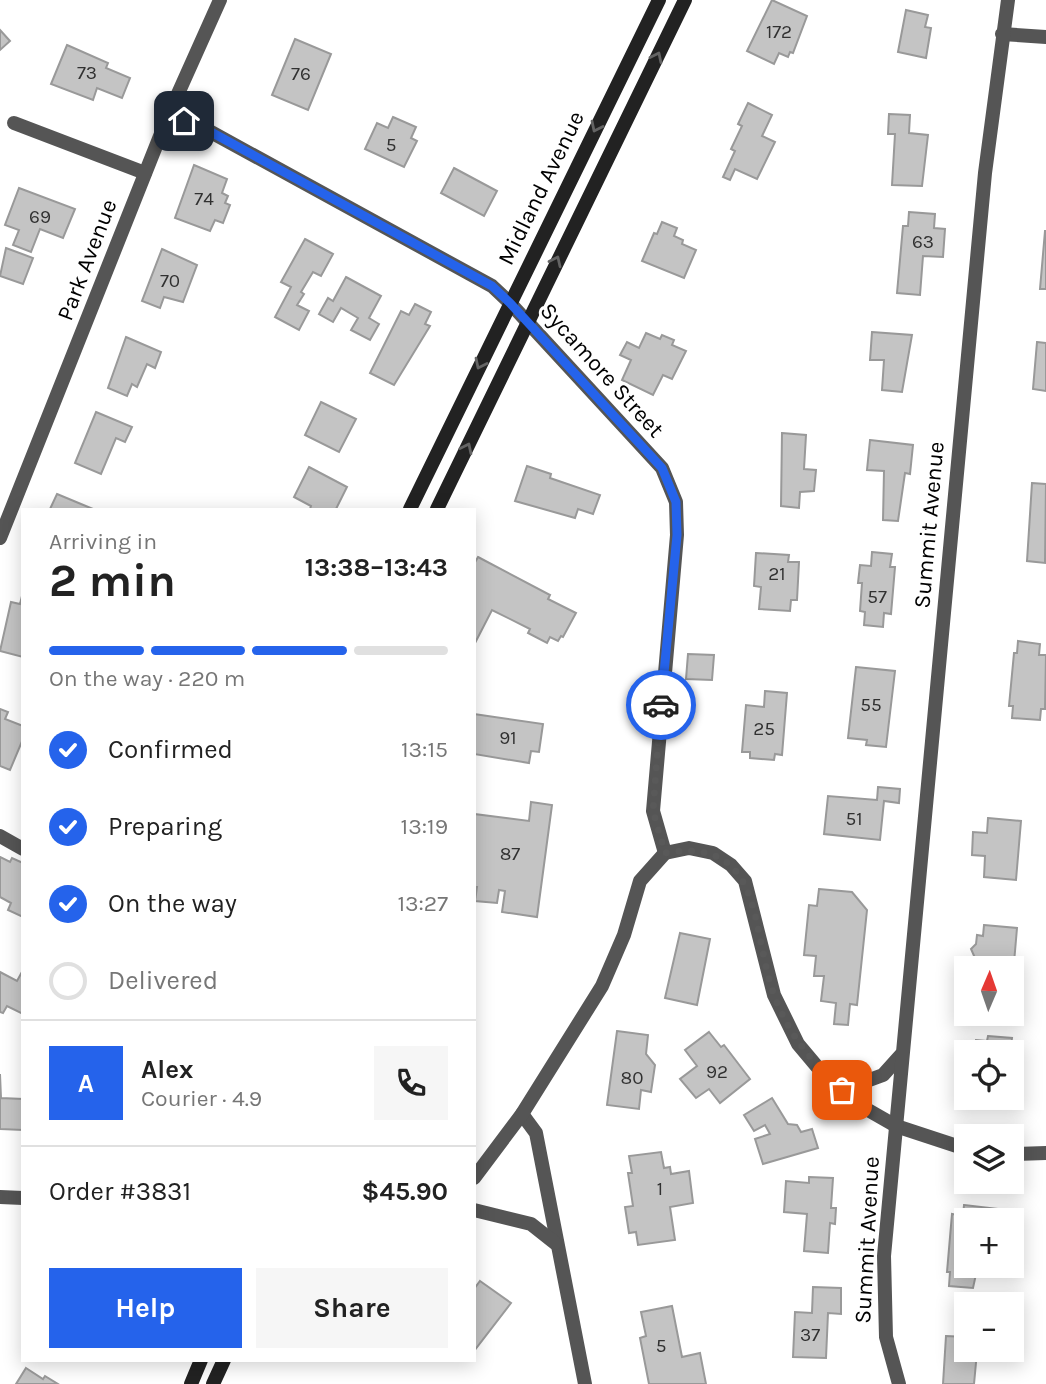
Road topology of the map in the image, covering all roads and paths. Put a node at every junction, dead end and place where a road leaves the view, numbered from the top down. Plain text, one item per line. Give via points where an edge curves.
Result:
1 (220, 0) edge
2 (659, 0) edge
3 (685, 0) edge
4 (1008, 0) edge
5 (1002, 34) junction
6 (1046, 37) edge
7 (168, 116) junction
8 (14, 123) dead end
9 (145, 173) junction
10 (510, 303) junction
11 (528, 323) junction
12 (410, 508) edge
13 (437, 508) edge
14 (0, 538) edge
15 (0, 836) edge
16 (21, 848) edge
17 (665, 853) junction
18 (901, 1055) junction
19 (842, 1090) junction
20 (522, 1114) junction
21 (896, 1126) junction
22 (954, 1145) edge
23 (1046, 1153) edge
24 (1024, 1154) edge
25 (476, 1175) edge
26 (0, 1197) edge
27 (21, 1198) edge
28 (476, 1210) edge
29 (555, 1243) junction
30 (200, 1362) edge
31 (223, 1362) edge
32 (191, 1384) edge
33 (213, 1384) edge
34 (585, 1384) edge
35 (899, 1384) edge

1 - 7 street, Park Avenue
2 -> 10 street, Midland Avenue
11 -> 3 street, Midland Avenue
4 - 5 street, Summit Avenue
5 - 6 street
5 - 18 street, Summit Avenue
7 - 9 street, Park Avenue
7 - 10 street, Sycamore Street via 212,133 492,286
8 - 9 street
9 - 14 street, Park Avenue
10 - 11 street, Sycamore Street
10 -> 12 street, Midland Avenue
13 -> 11 street, Midland Avenue
11 - 17 street, Sycamore Street via 662,468 676,502 653,811
15 - 16 street
17 - 19 street via 689,849 713,853 745,881 784,1020 805,1052
17 - 20 street via 640,881 624,935 601,986
18 - 19 street via 883,1075
18 - 21 street, Summit Avenue
19 - 21 street
20 - 25 street
20 - 29 street via 536,1133
21 - 22 street
21 - 35 street, Summit Avenue via 883,1293 886,1337
23 - 24 street
26 - 27 street
28 - 29 street via 531,1224
29 - 34 street
30 - 32 street
31 - 33 street

